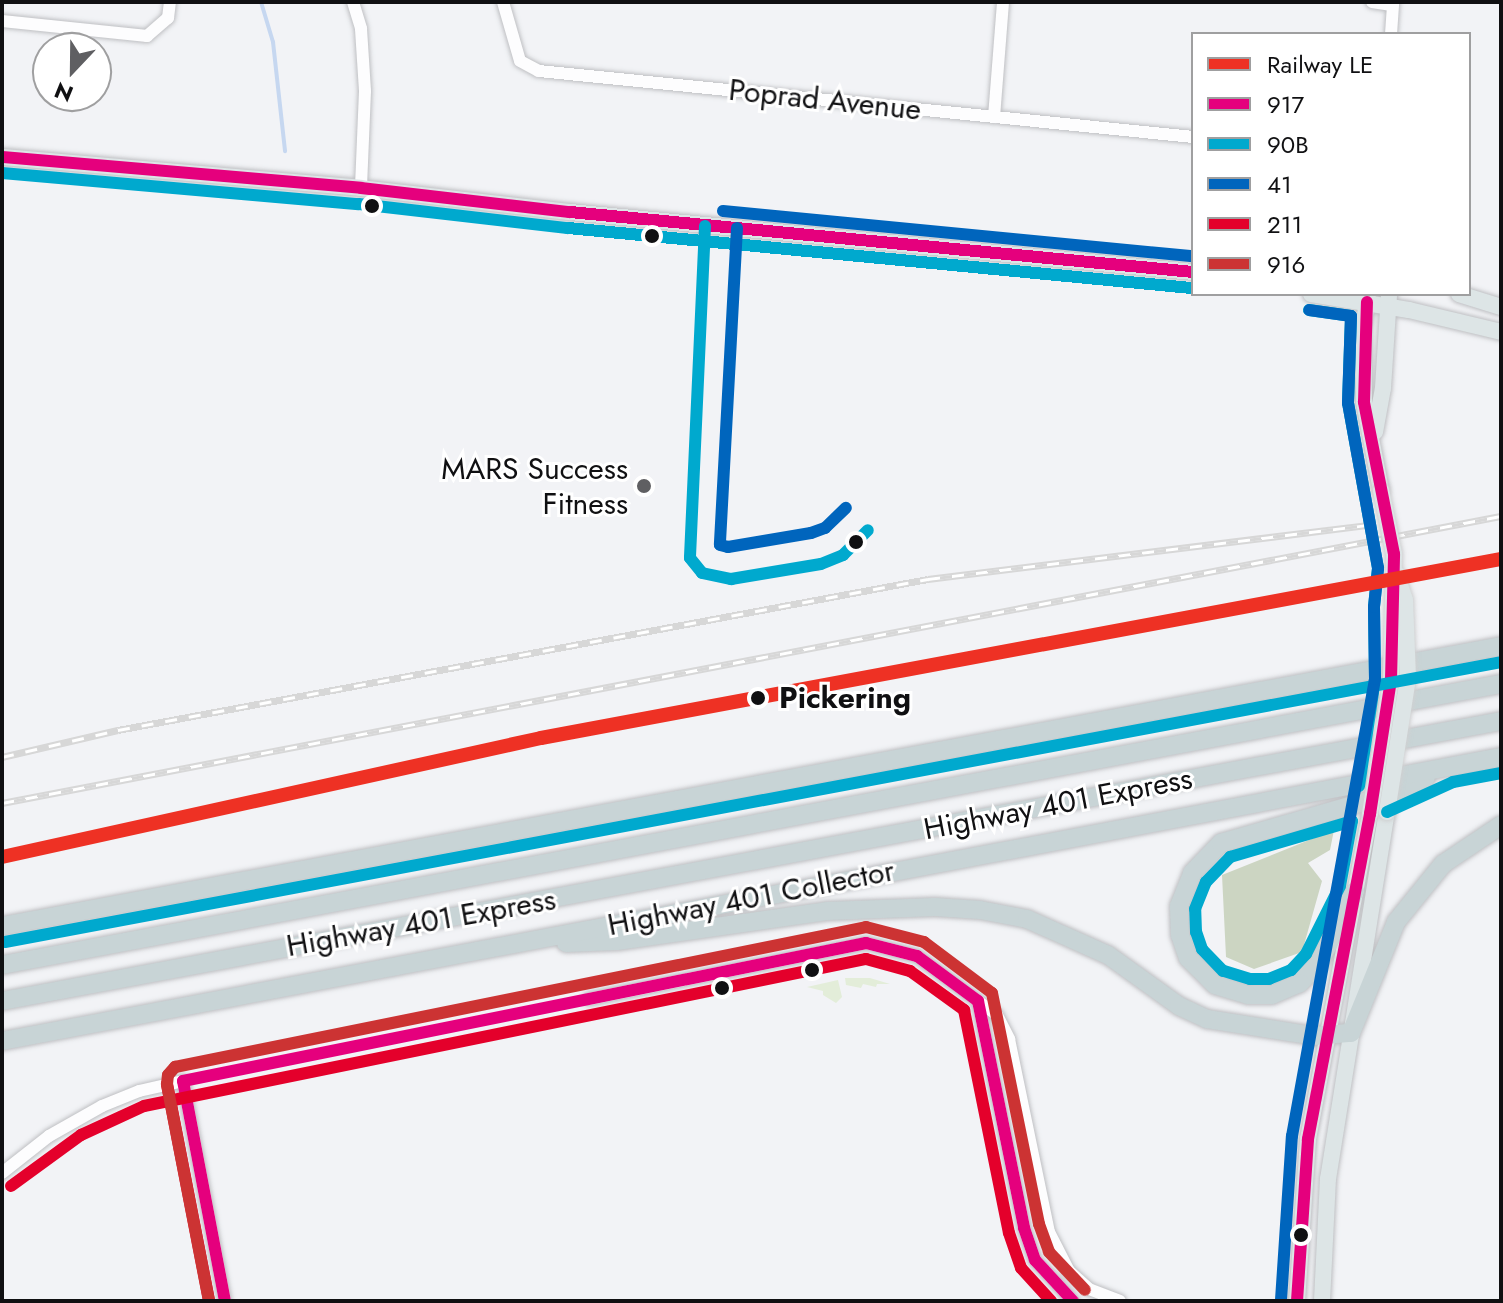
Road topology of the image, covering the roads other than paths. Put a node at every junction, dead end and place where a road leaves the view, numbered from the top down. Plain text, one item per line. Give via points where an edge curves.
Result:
1 (170, 2) edge
2 (353, 2) edge
3 (503, 2) edge
4 (1003, 2) edge
5 (1372, 2) edge
6 (1392, 4) edge
7 (2, 21) edge
8 (1391, 32) edge
9 (994, 117) junction
10 (1191, 137) edge
11 (2, 157) edge
12 (361, 188) junction
13 (1191, 272) edge
14 (1339, 296) edge
15 (1465, 296) edge
16 (1367, 298) edge
17 (1389, 300) edge
18 (1501, 307) edge
19 (1501, 332) edge
20 (1373, 441) junction
21 (1501, 646) edge
22 (1501, 684) edge
23 (1501, 721) edge
24 (1501, 757) edge
25 (1448, 767) junction
26 (1379, 813) junction
27 (1501, 825) edge
28 (1355, 891) junction
29 (2, 926) edge
30 (503, 945) junction
31 (2, 965) edge
32 (589, 999) dead end
33 (2, 1001) edge
34 (978, 1001) junction
35 (1359, 1032) junction
36 (1327, 1035) junction
37 (2, 1041) edge
38 (2, 1173) edge
39 (225, 1301) edge
40 (1073, 1301) edge
41 (1120, 1301) edge
42 (1297, 1301) edge
43 (1322, 1301) edge

1 - 7 street via 168,18 147,36
2 - 12 street via 361,29 365,91
3 - 9 street, Poprad Avenue via 520,61 539,71
4 - 9 street
5 - 6 street
6 - 8 street
9 - 10 street, Poprad Avenue
11 - 12 main road
12 - 13 main road
14 - 16 main road
15 - 18 main road
16 - 17 main road
16 - 20 main road via 1364,402
17 - 19 main road
17 - 20 main road
20 - 26 main road, bridge via 1394,567 1405,600 1408,678
21 - 29 highway
22 - 31 highway, Highway 401 Express
23 - 33 highway, Highway 401 Express
24 - 25 highway, Highway 401 Collector
25 - 28 highway via 1394,793 1221,843 1192,873 1179,906 1180,935 1188,958 1215,985 1248,995 1272,995 1300,983 1319,963
25 - 30 highway, Highway 401 Collector
26 - 28 main road
26 - 35 main road
27 - 35 highway via 1443,864 1396,922
28 - 36 main road
30 - 36 highway via 617,941 827,911 980,910 1027,919 1097,950 1207,1019
30 - 37 highway, Highway 401 Collector
32 - 34 street via 866,943 917,956
34 - 40 street via 1024,1228 1035,1260
34 - 41 street via 997,1015 1009,1039 1049,1232 1069,1271 1089,1289
35 - 36 highway
35 - 43 main road via 1328,1179
36 - 42 main road via 1308,1139
38 - 39 street via 49,1136 102,1106 183,1081

